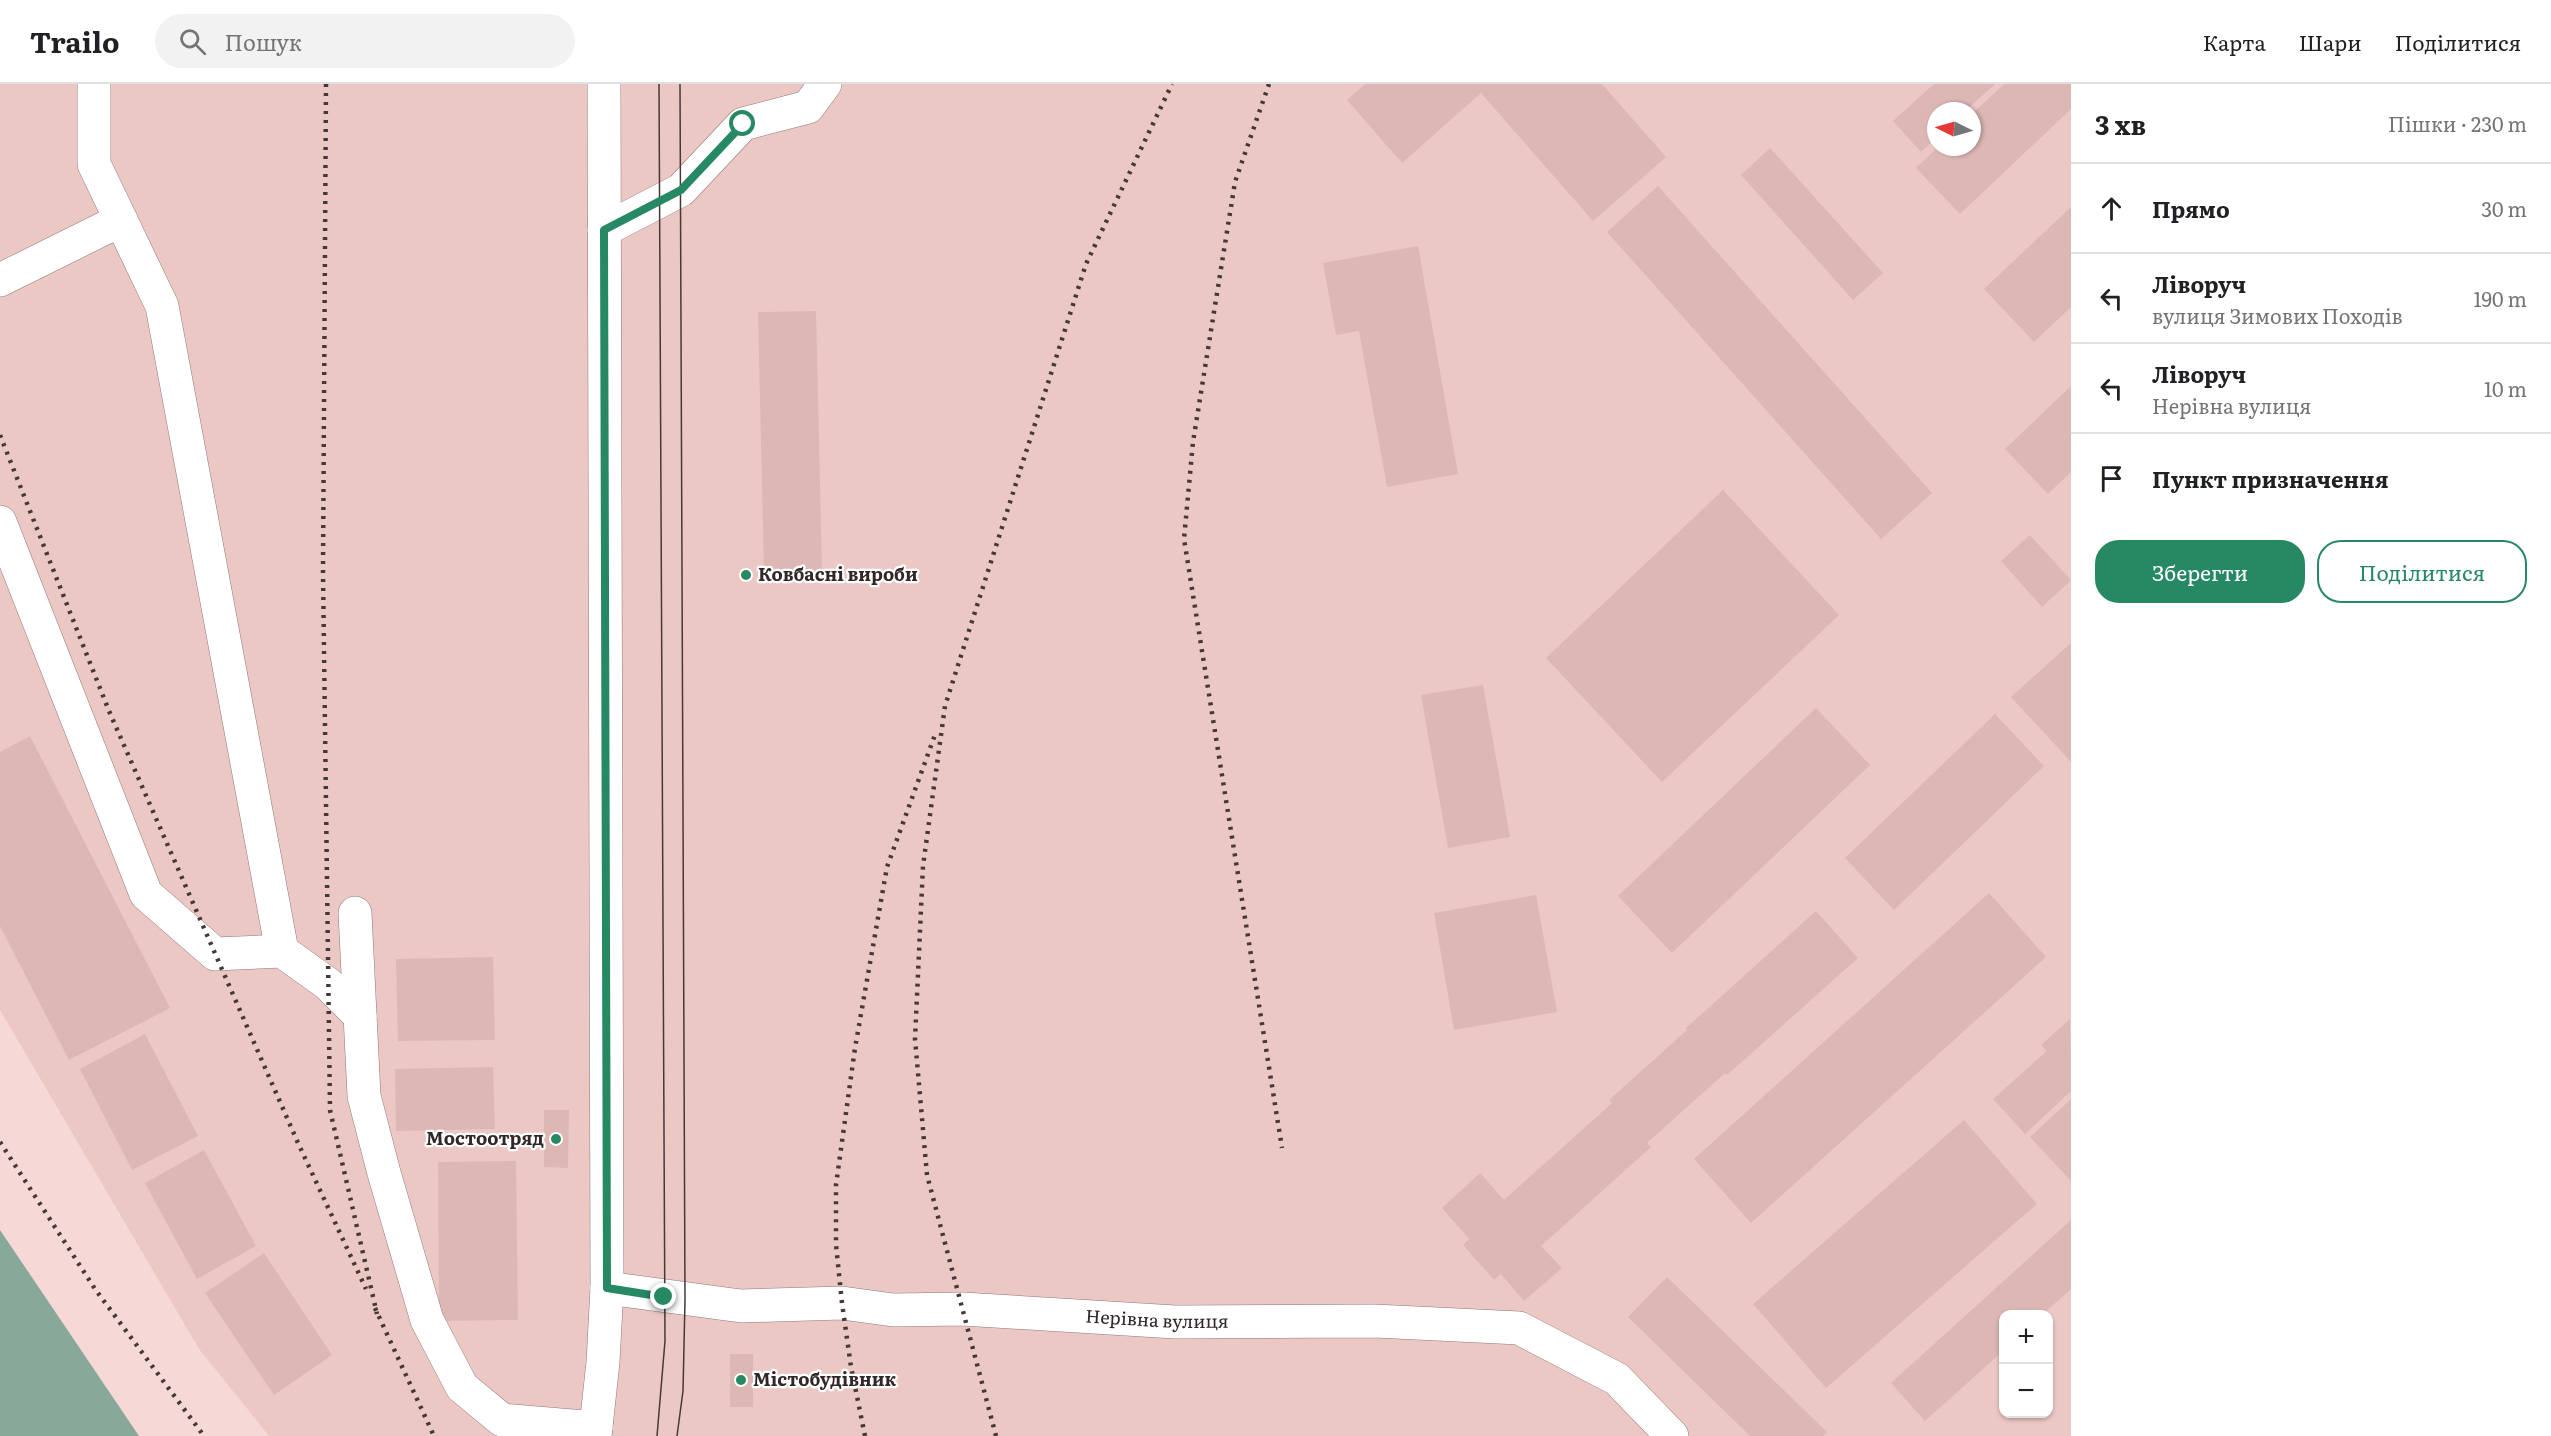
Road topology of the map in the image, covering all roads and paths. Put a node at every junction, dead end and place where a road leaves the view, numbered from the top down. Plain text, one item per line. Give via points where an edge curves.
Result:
1 (94, 84) edge
2 (604, 84) edge
3 (825, 84) edge
4 (121, 220) junction
5 (604, 230) junction
6 (0, 280) edge
7 (0, 522) edge
8 (355, 913) dead end
9 (282, 951) junction
10 (360, 1016) junction
11 (607, 1288) junction
12 (596, 1432) edge
13 (1672, 1436) edge

1 - 4 main road via 94,164
2 - 5 main road
3 - 5 main road via 808,107 743,124 681,190
4 - 6 main road
4 - 9 main road via 162,306
5 - 11 main road
7 - 9 main road via 146,894 215,954
8 - 10 main road
9 - 10 main road via 328,984
10 - 12 main road via 364,1096 384,1173 427,1320 462,1387 502,1420
11 - 12 main road
11 - 13 main road, Нерівна вулиця via 741,1306 842,1303 893,1310 963,1309 1175,1322 1375,1321 1519,1329 1617,1379

